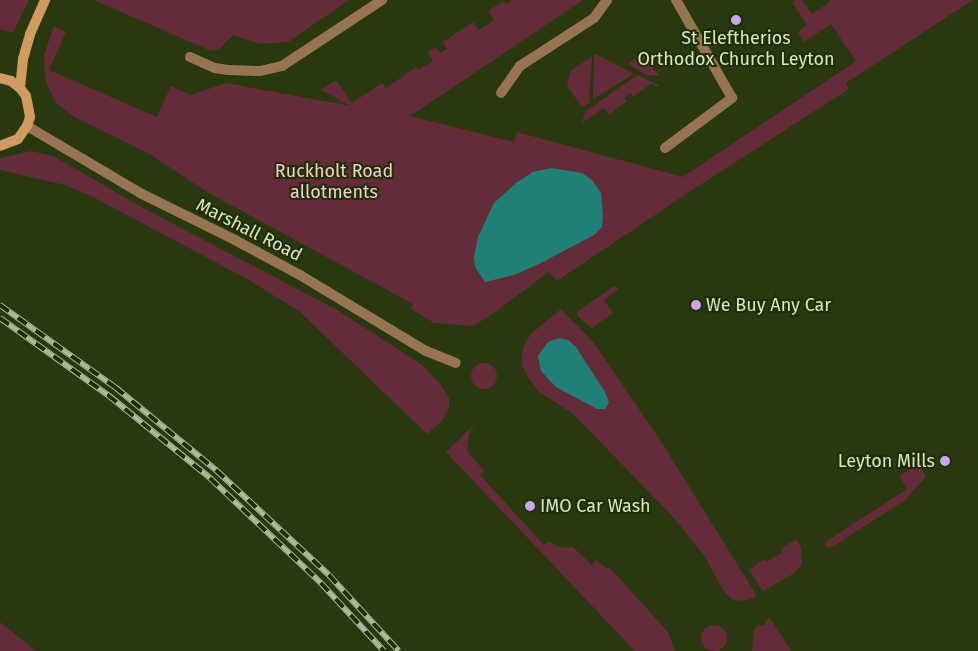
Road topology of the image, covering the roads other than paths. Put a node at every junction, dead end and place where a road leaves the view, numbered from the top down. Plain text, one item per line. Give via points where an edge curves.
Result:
1 (45, 0) edge
2 (382, 0) edge
3 (607, 0) edge
4 (676, 0) edge
5 (190, 57) dead end
6 (0, 78) edge
7 (20, 88) junction
8 (501, 93) dead end
9 (27, 126) junction
10 (0, 146) edge
11 (665, 148) dead end
12 (456, 363) dead end

1 - 7 street via 30,34
2 - 5 street via 282,66 260,71 228,70
3 - 8 street via 594,18 520,66
4 - 11 street via 732,98
6 - 7 street
7 - 9 street via 30,107
9 - 10 street via 18,138
9 - 12 street, Marshall Road via 142,194 300,275 426,351

